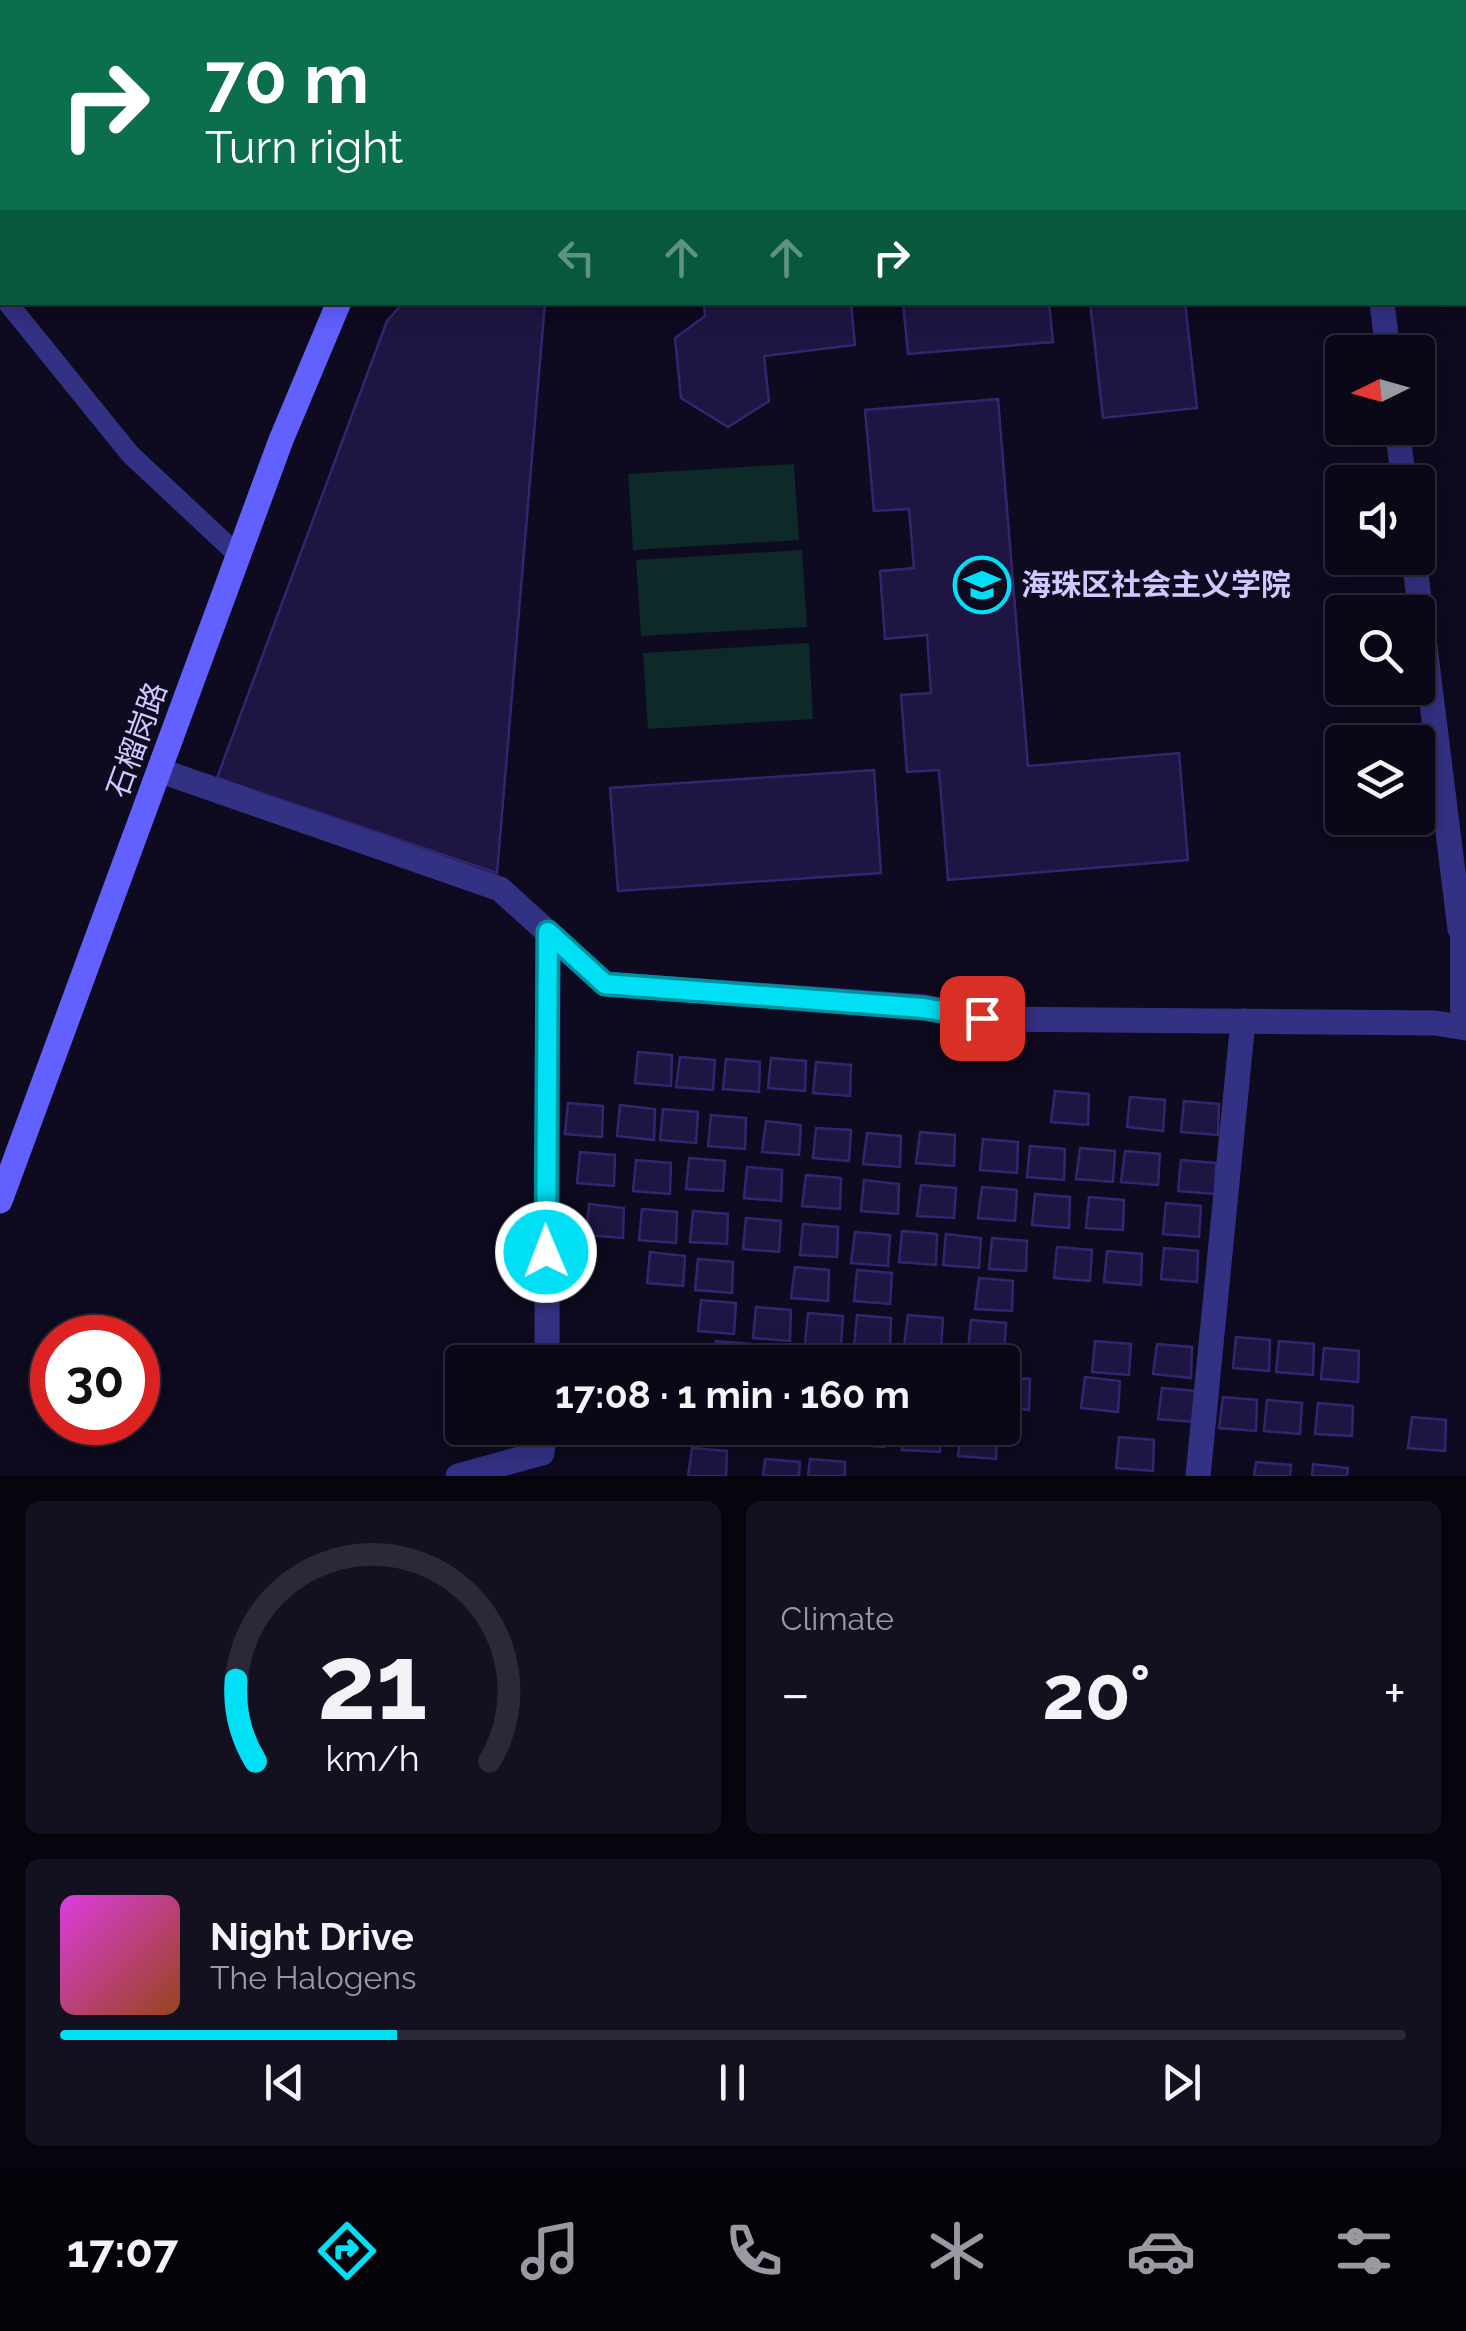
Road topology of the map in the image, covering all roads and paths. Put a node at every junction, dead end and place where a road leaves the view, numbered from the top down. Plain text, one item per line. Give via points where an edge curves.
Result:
1 (9, 305) edge
2 (338, 305) edge
3 (1382, 305) edge
4 (1386, 335) edge
5 (239, 556) junction
6 (1416, 575) edge
7 (161, 771) junction
8 (1463, 929) edge
9 (548, 932) junction
10 (1243, 1021) junction
11 (1463, 1028) edge
12 (0, 1198) edge
13 (547, 1345) edge
14 (543, 1445) edge
15 (458, 1476) edge
16 (1198, 1476) edge

1 - 5 lane via 130,454
2 - 5 main road, 石榴岗路
3 - 4 street
5 - 7 main road, 石榴岗路
6 - 8 street
7 - 9 street via 500,889
7 - 12 main road, 石榴岗路
8 - 11 lane
9 - 10 street via 605,984 982,1018
9 - 13 street
10 - 11 street
10 - 16 street
14 - 15 street via 542,1453

